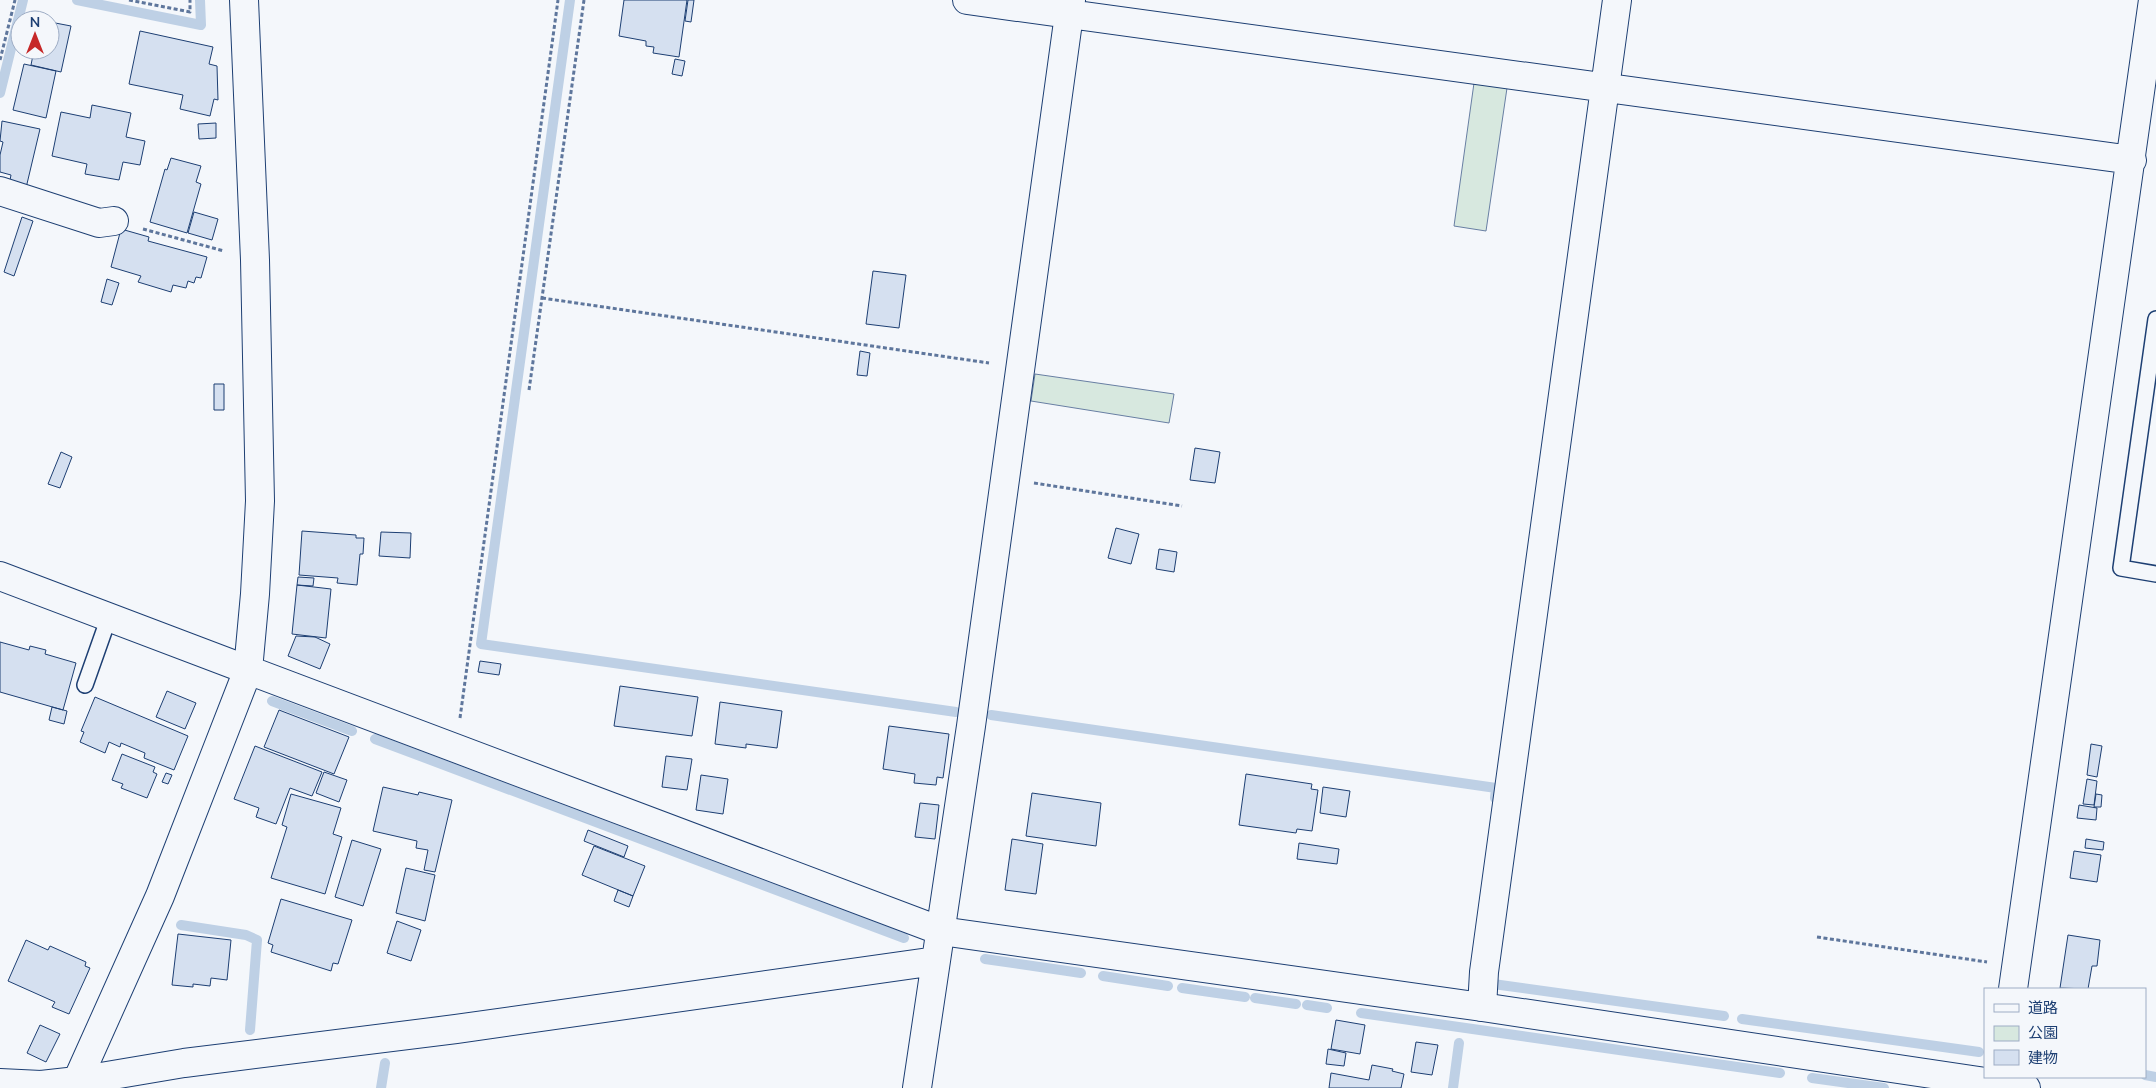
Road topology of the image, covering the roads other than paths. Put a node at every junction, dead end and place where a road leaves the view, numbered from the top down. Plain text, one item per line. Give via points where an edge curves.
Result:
1 (244, 0) edge
2 (967, 0) edge
3 (1617, 0) edge
4 (2153, 0) edge
5 (1070, 7) edge
6 (1605, 88) junction
7 (2132, 160) junction
8 (0, 191) edge
9 (114, 221) road end
10 (2156, 319) edge
11 (2153, 364) edge
12 (2156, 574) edge
13 (0, 576) edge
14 (109, 617) junction
15 (248, 670) junction
16 (85, 685) dead end
17 (941, 931) junction
18 (936, 961) junction
19 (2014, 978) edge
20 (1482, 1007) junction
21 (0, 1083) edge
22 (1999, 1083) edge
23 (77, 1084) edge
24 (917, 1088) edge
25 (2026, 1088) edge

1 - 15 street via 255,260 260,501
2 - 5 street
3 - 6 street
4 - 7 street
5 - 6 street
5 - 17 street
6 - 7 street
6 - 20 street via 1484,972
7 - 19 street
8 - 9 street via 99,223
10 - 11 lane
11 - 12 lane via 2121,568
13 - 14 street
14 - 15 street
14 - 16 lane
15 - 17 street
15 - 23 street via 160,896
17 - 18 street
17 - 20 street
18 - 23 street via 456,1029 184,1063
18 - 24 street
20 - 22 street
21 - 23 street
22 - 25 street

